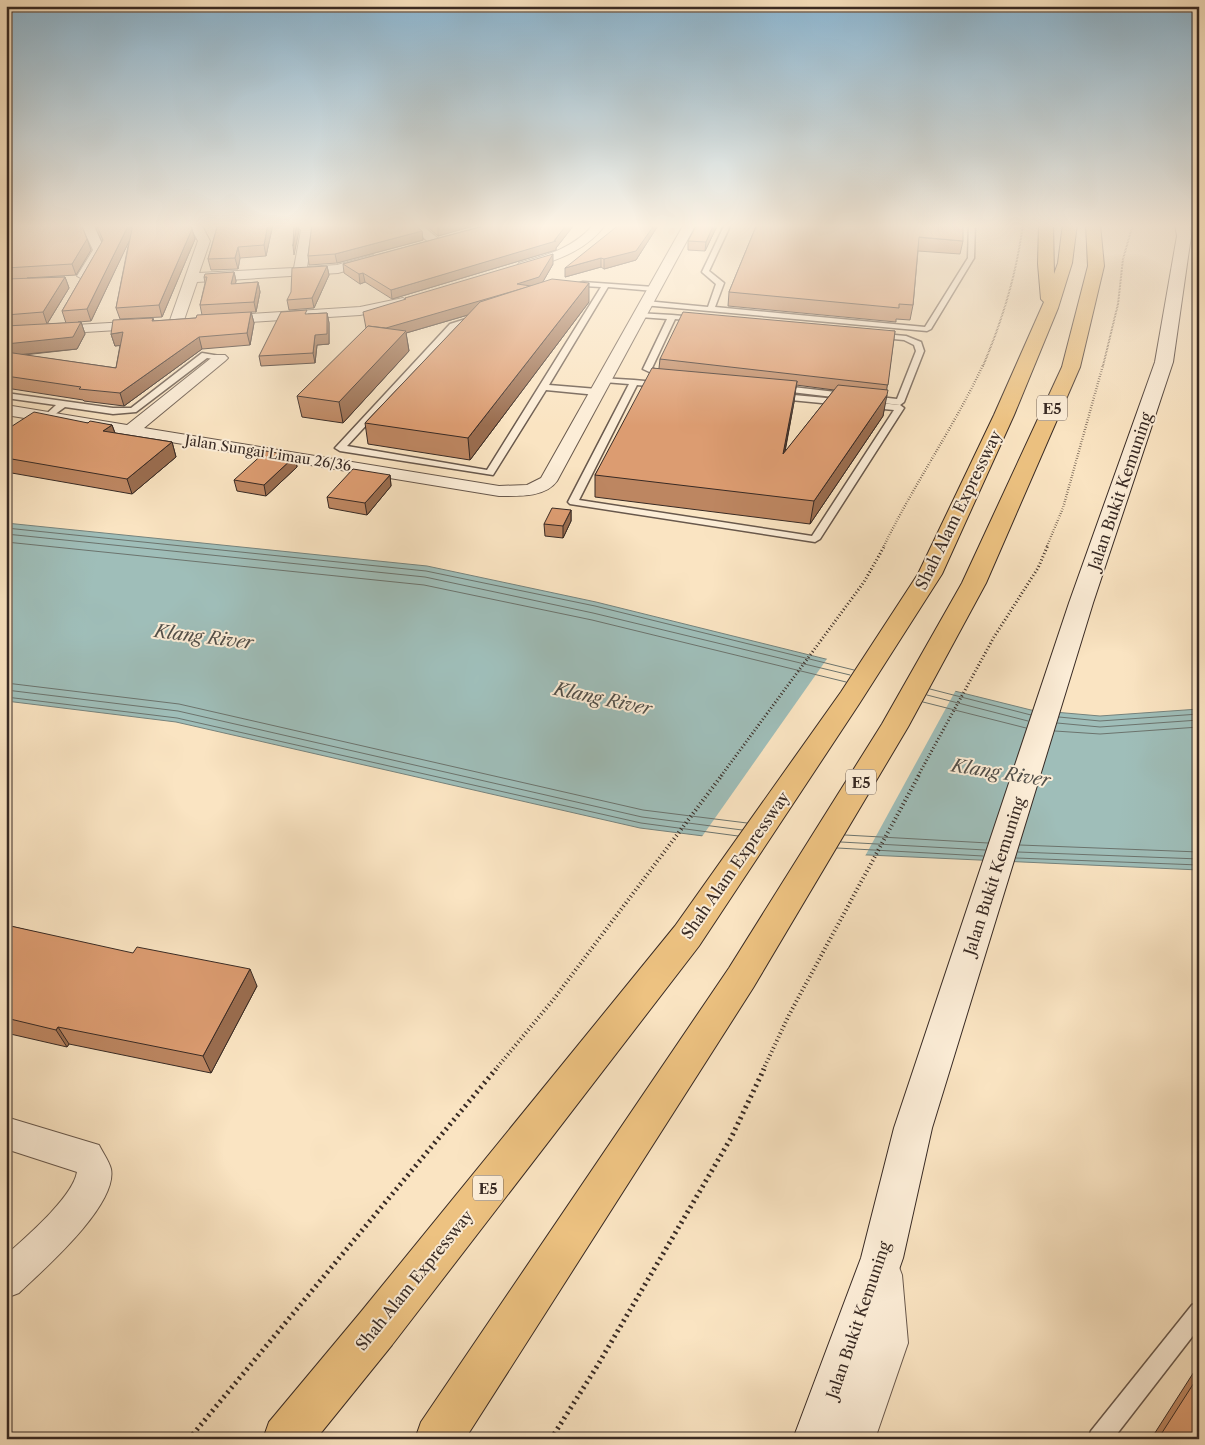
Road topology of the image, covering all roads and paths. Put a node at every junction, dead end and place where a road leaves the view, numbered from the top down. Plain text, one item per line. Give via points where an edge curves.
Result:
1 (184, 291) edge
2 (560, 291) edge
3 (602, 291) edge
4 (653, 291) edge
5 (717, 291) edge
6 (950, 291) edge
7 (1011, 291) edge
8 (1048, 291) edge
9 (1056, 291) edge
10 (1090, 291) edge
11 (1120, 291) edge
12 (1175, 291) edge
13 (416, 298) edge
14 (711, 308) junction
15 (1050, 308) junction
16 (643, 309) junction
17 (62, 314) edge
18 (672, 317) junction
19 (166, 324) junction
20 (52, 331) junction
21 (6, 333) edge
22 (220, 358) joint
23 (634, 382) junction
24 (545, 384) junction
25 (600, 387) junction
26 (6, 394) edge
27 (63, 404) junction
28 (6, 410) edge
29 (47, 416) junction
30 (131, 430) junction
31 (340, 448) junction
32 (326, 462) junction
33 (6, 1133) edge
34 (882, 1258) junction
35 (6, 1280) edge
36 (1199, 1312) edge
37 (189, 1439) edge
38 (286, 1439) edge
39 (438, 1439) edge
40 (551, 1439) edge
41 (816, 1439) edge
42 (855, 1439) edge
43 (1098, 1439) edge

1 - 19 street
2 - 31 lane via 453,326
3 - 24 lane
4 - 16 street
5 - 14 lane
6 - 14 lane via 926,329
7 - 37 path via 1003,321 938,449 864,582 553,1000
8 - 15 highway
9 - 15 highway, Shah Alam Expressway / E5
10 - 39 highway, E5 via 1071,367 974,582 894,727 741,978
11 - 40 path via 1093,406 1063,508 1038,568 994,637 789,1015 731,1138
12 - 34 main road, Jalan Bukit Kemuning via 1164,362 1081,603 913,1128
13 - 19 street via 360,311
14 - 16 lane
15 - 38 highway, Shah Alam Expressway / E5 via 930,574 850,698 687,936
16 - 18 lane
16 - 25 street
17 - 20 street
18 - 18 lane via 906,338 918,344 920,351 900,402 658,374 648,369
19 - 20 street
20 - 21 street
22 - 27 lane via 205,355 133,410 113,411
22 - 30 street
23 - 23 lane via 762,395 900,408 815,539 573,502
23 - 25 lane
24 - 25 lane
24 - 31 lane via 490,473
25 - 32 street, Jalan Sungai Limau 26/36 via 548,482 530,490 499,491
26 - 27 lane
27 - 29 lane
28 - 29 street, Jalan Sungai Limau 26/36
29 - 30 street, Jalan Sungai Limau 26/36
30 - 32 street, Jalan Sungai Limau 26/36
31 - 32 lane
33 - 35 street via 87,1157 94,1172 89,1192 78,1209
34 - 41 main road, Jalan Bukit Kemuning
34 - 42 street via 889,1343
36 - 43 lane

